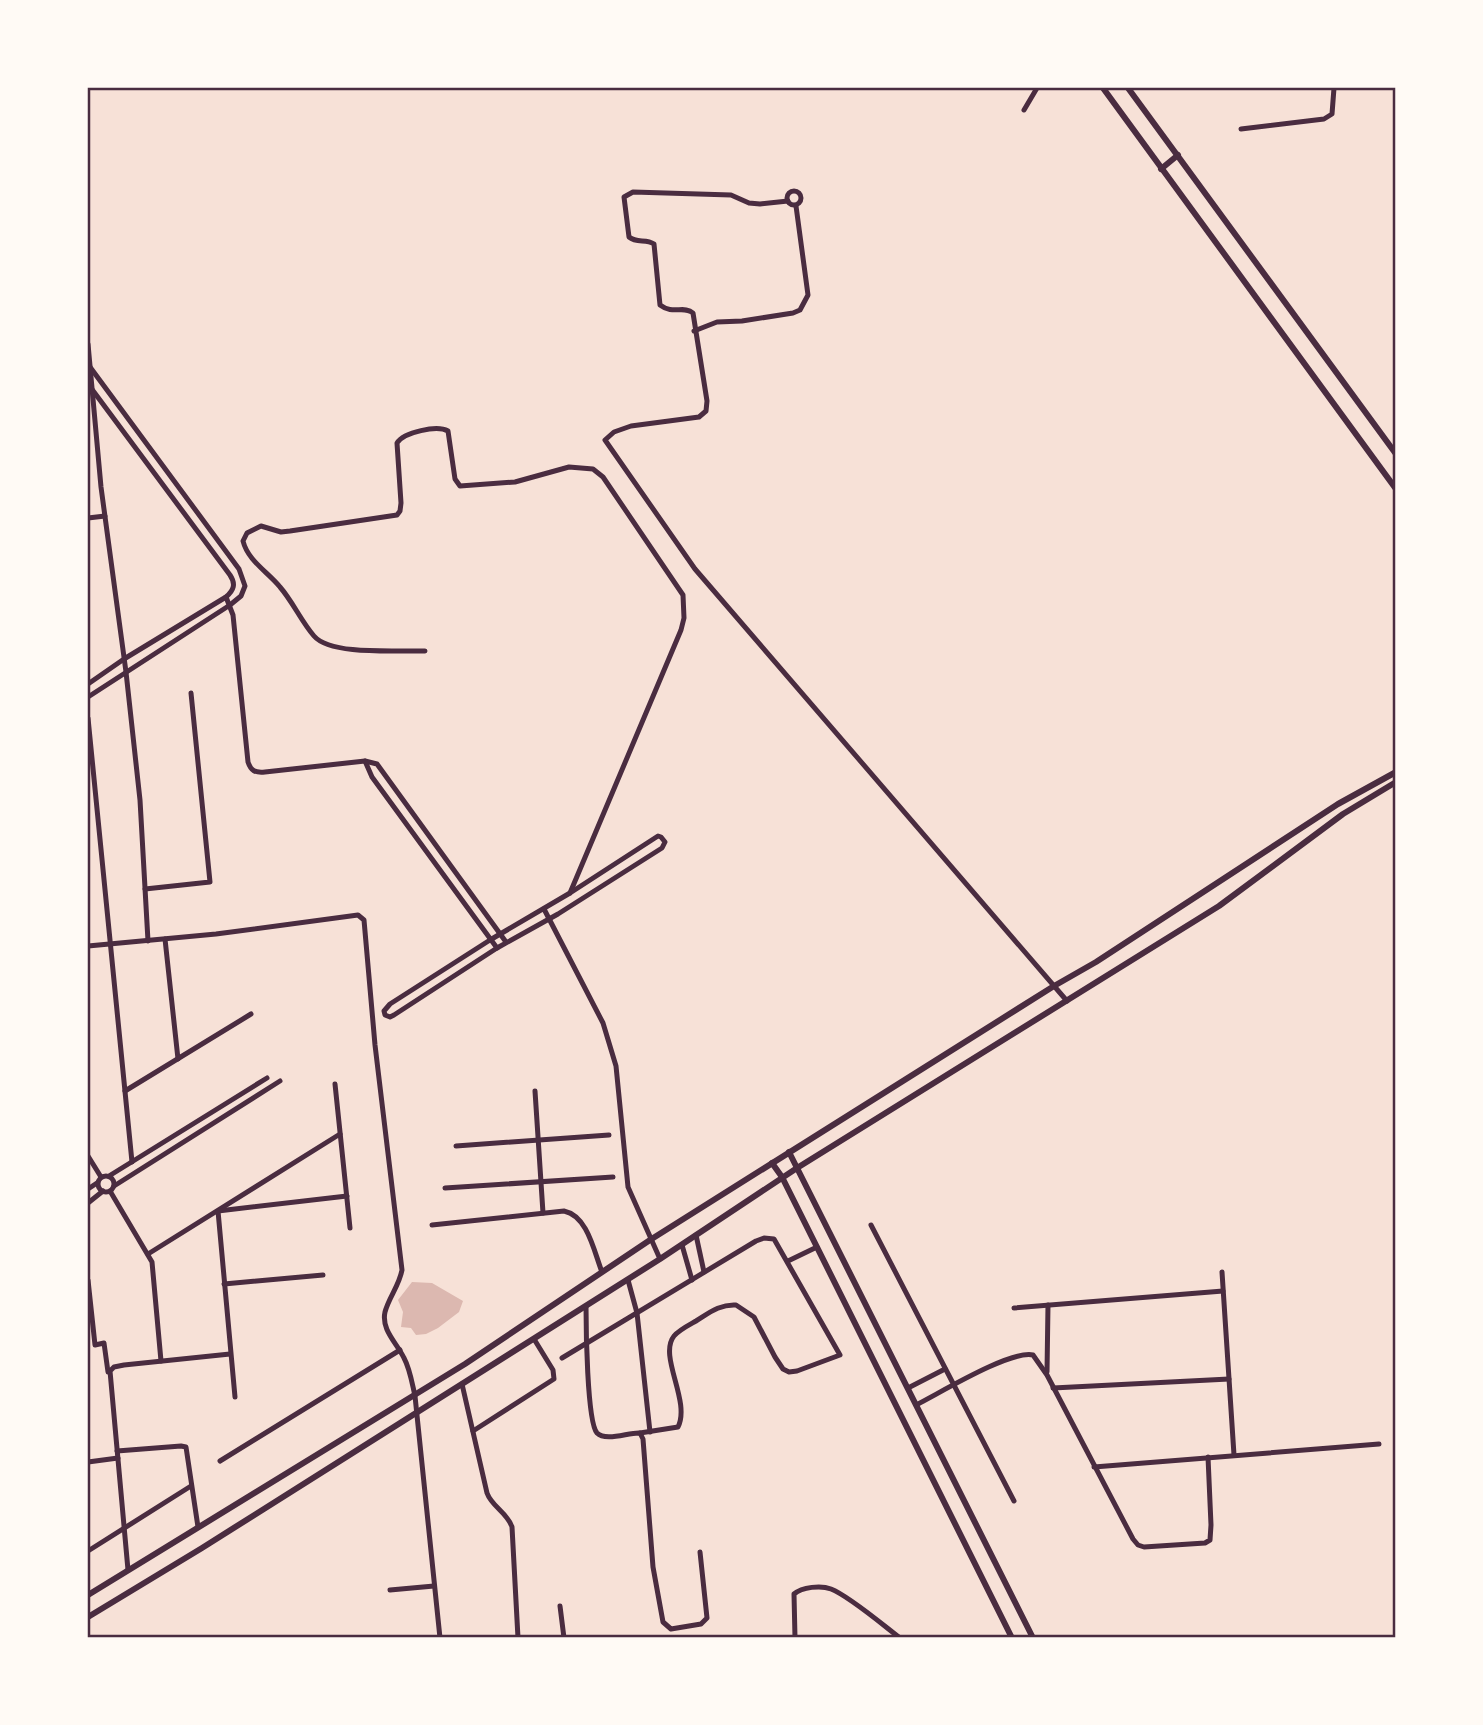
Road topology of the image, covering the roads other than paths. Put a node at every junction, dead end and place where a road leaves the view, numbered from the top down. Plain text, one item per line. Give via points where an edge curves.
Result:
1 (1037, 88) edge
2 (1103, 88) edge
3 (1128, 88) edge
4 (1334, 88) edge
5 (1024, 110) dead end
6 (1241, 129) dead end
7 (1178, 155) junction
8 (1161, 169) junction
9 (788, 201) junction
10 (796, 205) junction
11 (694, 331) junction
12 (88, 344) edge
13 (90, 367) junction
14 (89, 388) edge
15 (1395, 454) edge
16 (1395, 489) edge
17 (105, 516) junction
18 (88, 519) edge
19 (234, 586) junction
20 (245, 586) junction
21 (226, 597) junction
22 (230, 605) junction
23 (425, 651) dead end
24 (124, 659) junction
25 (127, 671) junction
26 (88, 684) edge
27 (191, 693) dead end
28 (88, 697) edge
29 (88, 718) edge
30 (365, 761) junction
31 (1395, 772) edge
32 (1395, 782) edge
33 (98, 818) junction
34 (88, 819) edge
35 (145, 889) junction
36 (570, 893) junction
37 (544, 909) junction
38 (548, 919) junction
39 (500, 934) junction
40 (165, 939) junction
41 (490, 940) junction
42 (148, 941) junction
43 (506, 942) junction
44 (110, 944) junction
45 (88, 946) edge
46 (497, 948) junction
47 (1052, 987) junction
48 (1065, 1001) junction
49 (251, 1014) dead end
50 (178, 1059) junction
51 (267, 1078) dead end
52 (280, 1082) dead end
53 (335, 1084) dead end
54 (125, 1091) junction
55 (536, 1091) dead end
56 (340, 1135) junction
57 (609, 1135) dead end
58 (538, 1141) junction
59 (456, 1146) dead end
60 (789, 1152) junction
61 (88, 1156) edge
62 (132, 1162) junction
63 (772, 1163) junction
64 (797, 1168) junction
65 (109, 1176) junction
66 (613, 1177) dead end
67 (782, 1177) junction
68 (99, 1180) junction
69 (541, 1182) junction
70 (445, 1188) dead end
71 (88, 1189) edge
72 (109, 1189) junction
73 (347, 1196) junction
74 (88, 1203) edge
75 (218, 1210) junction
76 (543, 1213) junction
77 (432, 1225) dead end
78 (871, 1225) dead end
79 (350, 1228) dead end
80 (696, 1235) junction
81 (650, 1240) junction
82 (682, 1245) junction
83 (817, 1247) junction
84 (148, 1254) junction
85 (660, 1259) junction
86 (788, 1261) junction
87 (602, 1272) junction
88 (704, 1272) junction
89 (1222, 1272) dead end
90 (323, 1275) dead end
91 (88, 1280) edge
92 (628, 1280) junction
93 (692, 1280) junction
94 (224, 1284) junction
95 (1223, 1291) junction
96 (586, 1306) junction
97 (1048, 1306) junction
98 (1014, 1308) dead end
99 (637, 1312) junction
100 (534, 1339) junction
101 (587, 1342) junction
102 (400, 1350) junction
103 (230, 1354) junction
104 (562, 1358) dead end
105 (162, 1361) junction
106 (945, 1369) junction
107 (1047, 1375) junction
108 (109, 1379) junction
109 (1229, 1380) junction
110 (462, 1384) junction
111 (954, 1386) junction
112 (908, 1388) junction
113 (1053, 1388) junction
114 (415, 1396) junction
115 (234, 1397) dead end
116 (916, 1405) junction
117 (416, 1413) junction
118 (473, 1431) junction
119 (650, 1432) junction
120 (640, 1433) junction
121 (1379, 1444) dead end
122 (117, 1451) junction
123 (1234, 1455) junction
124 (1208, 1457) junction
125 (118, 1458) junction
126 (220, 1461) dead end
127 (88, 1462) edge
128 (1094, 1467) junction
129 (191, 1485) junction
130 (1014, 1501) dead end
131 (198, 1527) junction
132 (124, 1528) junction
133 (88, 1551) edge
134 (701, 1552) dead end
135 (128, 1570) junction
136 (433, 1586) junction
137 (390, 1590) dead end
138 (88, 1595) edge
139 (560, 1606) dead end
140 (88, 1617) edge
141 (684, 1628) junction
142 (440, 1637) edge
143 (518, 1637) edge
144 (564, 1637) edge
145 (684, 1637) edge
146 (795, 1637) edge
147 (900, 1637) edge
148 (1012, 1637) edge
149 (1032, 1637) edge

1 - 5 street
2 - 8 street
3 - 7 street
4 - 6 street via 1332,114 1324,119
7 - 8 street
7 - 15 street
8 - 16 street
9 - 10 street
9 - 10 street via 788,194 797,191 802,199
9 - 11 street via 760,204 731,195 633,192 624,197 629,237 654,244 660,305 669,311 692,312
10 - 11 street via 808,295 800,310 717,322
11 - 47 street via 706,413 621,428 605,440 695,569
12 - 13 street
13 - 14 street
13 - 20 street via 239,569
14 - 17 street
14 - 19 street
17 - 18 street
17 - 24 street
19 - 20 street
19 - 21 street
20 - 22 street via 242,596
21 - 22 street
21 - 24 street
22 - 25 street
22 - 30 street via 251,769 257,773
23 - 36 street via 324,644 278,584 257,565 243,541 247,533 261,526 281,532 397,515 401,503 397,443 404,436 439,428 448,431 460,486 515,482 569,467 593,469 683,595 681,630
24 - 25 street
24 - 26 street
25 - 28 street
25 - 35 street
27 - 35 street via 210,882
29 - 33 street
30 - 39 street via 381,769
30 - 41 street
31 - 47 street
32 - 48 street via 1343,814 1219,906
33 - 34 street
33 - 44 street
35 - 42 street
36 - 37 street
36 - 38 street via 654,838 663,840 662,848
37 - 38 street
37 - 39 street
38 - 43 street
38 - 81 street via 594,1003 613,1055 628,1186
39 - 41 street
39 - 43 street
40 - 42 street
40 - 50 street
40 - 102 street via 358,915 364,920 374,1045 402,1270 385,1322
41 - 46 street
41 - 46 street via 390,1004 385,1015 394,1015
42 - 44 street
43 - 46 street
44 - 45 street
44 - 54 street
47 - 48 street
47 - 60 street
48 - 64 street
49 - 50 street
50 - 54 street
51 - 62 street
52 - 72 street
53 - 56 street
54 - 62 street
55 - 58 street
56 - 73 street
56 - 75 street
57 - 58 street
58 - 59 street
58 - 69 street
60 - 63 street
60 - 64 street
61 - 68 street
62 - 65 street
63 - 67 street
63 - 81 street
64 - 67 street
64 - 112 street
65 - 68 street
65 - 72 street via 113,1180
66 - 69 street
67 - 80 street
67 - 83 street
68 - 71 street
68 - 72 street
69 - 70 street
69 - 76 street
72 - 74 street
72 - 84 street
73 - 75 street
73 - 79 street
75 - 84 street
75 - 94 street
76 - 77 street
76 - 87 street via 574,1213
78 - 106 street
80 - 82 street
80 - 88 street
81 - 85 street
81 - 87 street
82 - 85 street
82 - 93 street
83 - 86 street
83 - 148 street
84 - 105 street
85 - 92 street
86 - 88 street via 774,1239 764,1238
86 - 119 street via 840,1355 789,1372 775,1357 754,1317 736,1305 718,1307 675,1334 669,1344 682,1418 678,1427
87 - 114 street
88 - 93 street
89 - 95 street
90 - 94 street
91 - 108 street via 95,1345 104,1343
92 - 96 street
92 - 99 street
93 - 99 street
94 - 103 street
95 - 97 street
95 - 109 street
96 - 100 street
96 - 101 street
97 - 98 street
97 - 107 street
99 - 101 street
99 - 119 street
100 - 110 street
100 - 118 street via 554,1380
101 - 104 street
101 - 120 street via 597,1433
102 - 114 street
102 - 126 street
103 - 105 street
103 - 115 street
105 - 108 street via 114,1367
106 - 111 street
106 - 112 street
107 - 111 street via 1038,1359 1026,1353
107 - 113 street
108 - 122 street
109 - 113 street
109 - 123 street
110 - 117 street
110 - 118 street
111 - 116 street
111 - 130 street
112 - 116 street
113 - 128 street
114 - 117 street
114 - 131 street
116 - 149 street
117 - 136 street
117 - 140 street
118 - 143 street via 489,1499 512,1527
119 - 120 street
120 - 141 street via 663,1622 671,1629
121 - 123 street
122 - 125 street
122 - 129 street via 186,1447
123 - 124 street
124 - 128 street
124 - 128 street via 1210,1540 1189,1545 1138,1545
125 - 127 street
125 - 132 street
129 - 131 street
129 - 132 street
131 - 135 street
132 - 133 street
132 - 135 street
134 - 141 street via 707,1618
135 - 138 street
136 - 137 street
136 - 142 street
139 - 144 street
141 - 145 street
146 - 147 street via 794,1594 824,1587

